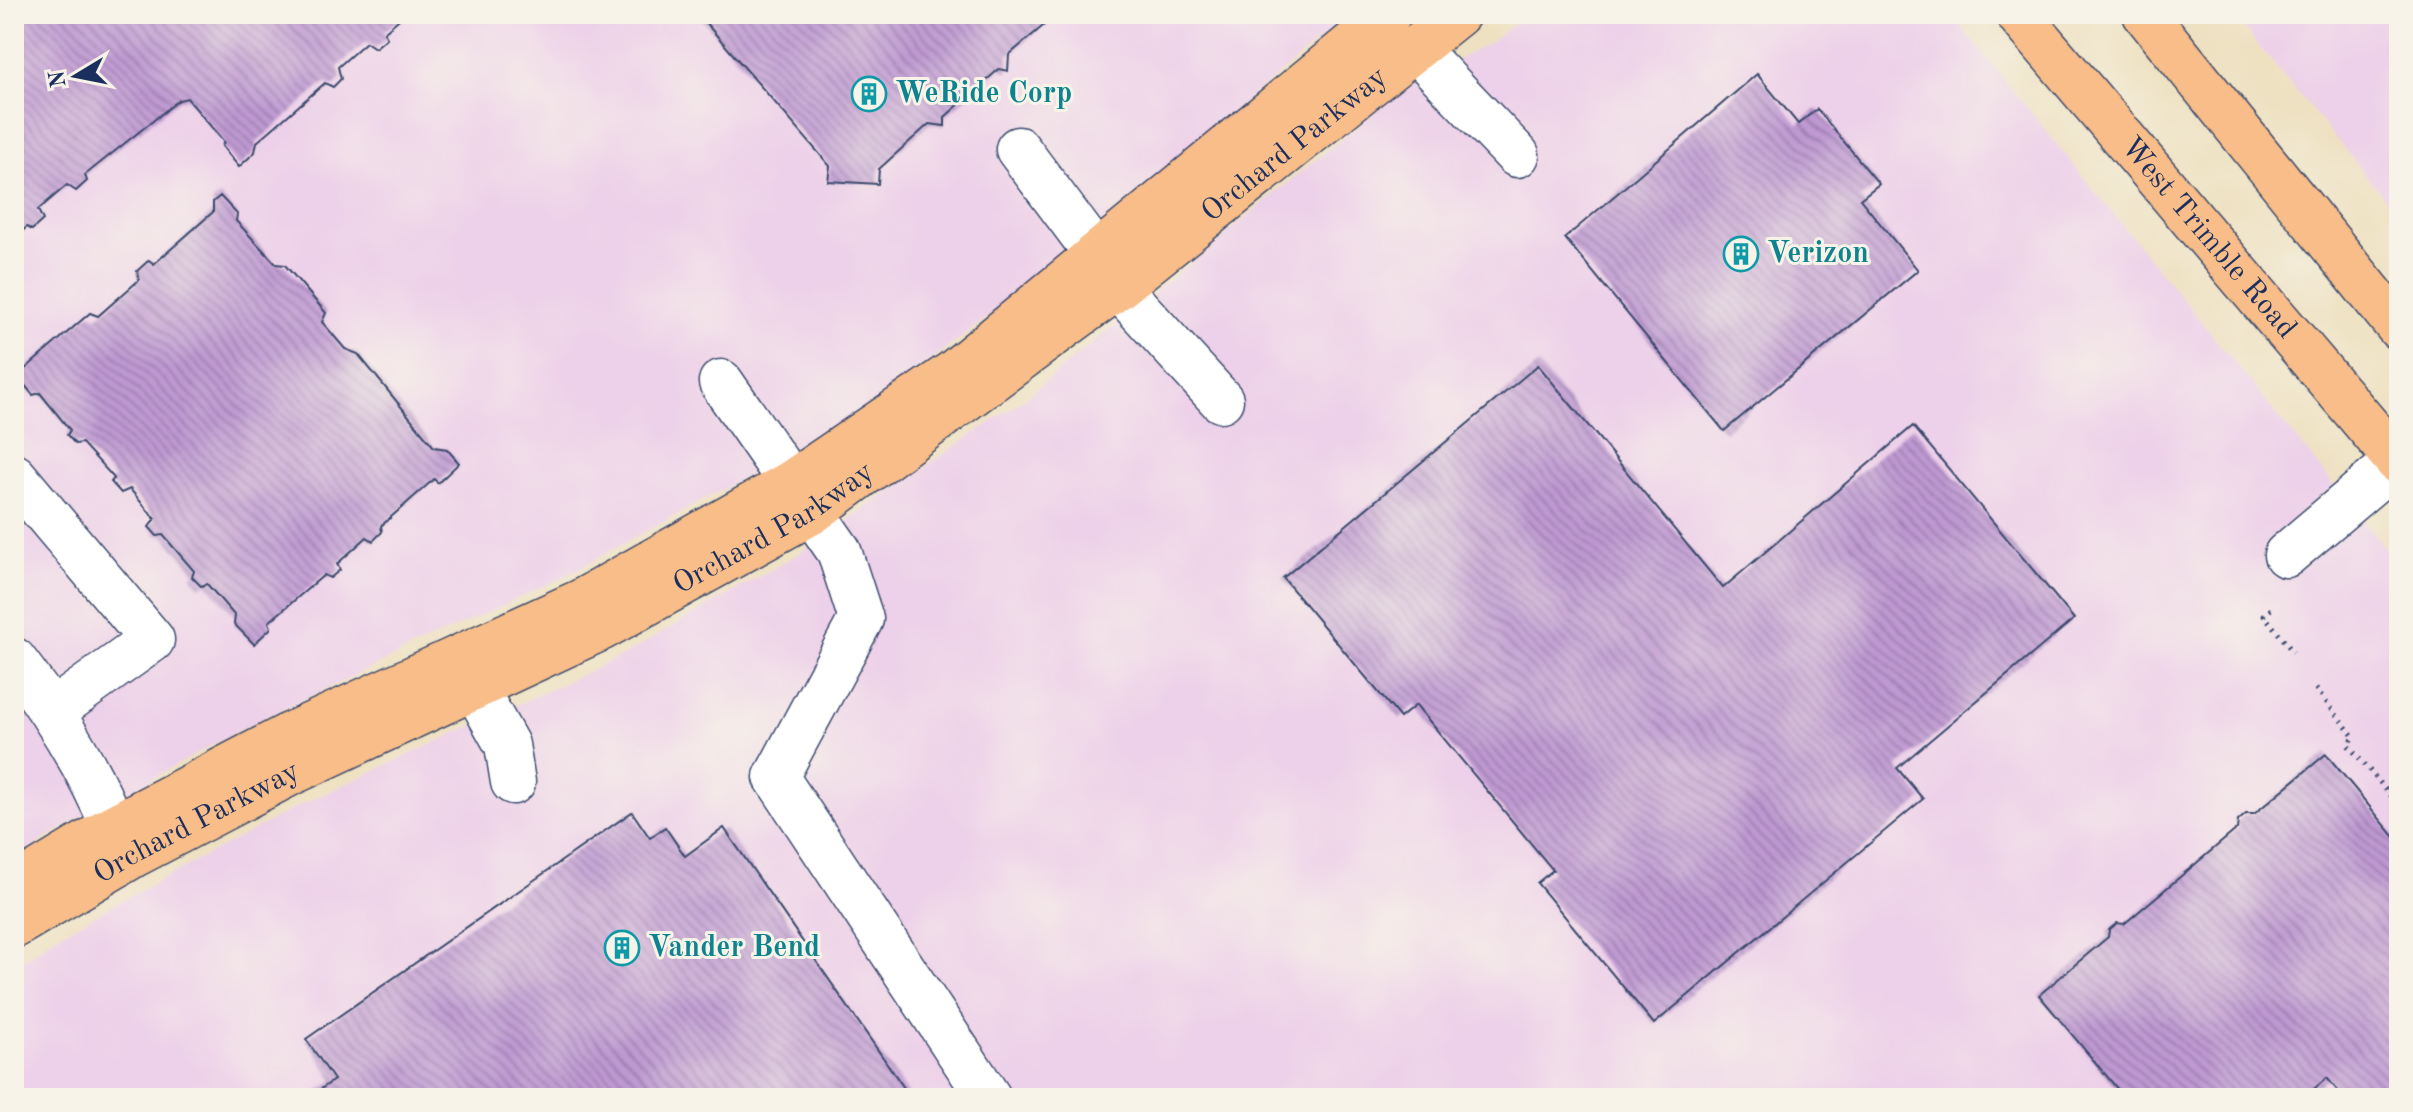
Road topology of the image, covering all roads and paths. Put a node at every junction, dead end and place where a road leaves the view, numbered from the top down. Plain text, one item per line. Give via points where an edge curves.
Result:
1 (1458, 14) edge
2 (2018, 14) edge
3 (2145, 14) edge
4 (1398, 25) edge
5 (1018, 149) dead end
6 (1517, 155) dead end
7 (1108, 272) junction
8 (2399, 328) edge
9 (721, 382) dead end
10 (1221, 400) dead end
11 (2398, 462) edge
12 (14, 476) edge
13 (801, 498) junction
14 (2286, 555) dead end
15 (2271, 609) dead end
16 (2293, 652) dead end
17 (14, 660) edge
18 (468, 672) junction
19 (2316, 689) dead end
20 (53, 711) junction
21 (513, 782) dead end
22 (2399, 805) edge
23 (123, 841) junction
24 (14, 887) edge
25 (14, 926) edge
26 (989, 1098) edge

1 - 4 main road, Orchard Parkway
2 - 11 main road, West Trimble Road
3 - 8 main road
4 - 6 lane
4 - 7 main road, Orchard Parkway
5 - 7 lane
7 - 10 lane
7 - 13 main road, Orchard Parkway via 954,372
9 - 13 lane
11 - 14 lane
12 - 20 lane via 152,640
13 - 18 main road, Orchard Parkway via 582,601
13 - 26 lane via 839,551 861,619 776,777
15 - 16 path via 2264,615
17 - 20 lane
18 - 21 lane via 507,745
18 - 23 main road, Orchard Parkway via 291,734
19 - 22 path via 2354,737 2348,745
20 - 23 lane
23 - 24 main road, Orchard Parkway
23 - 25 main road, Orchard Parkway

